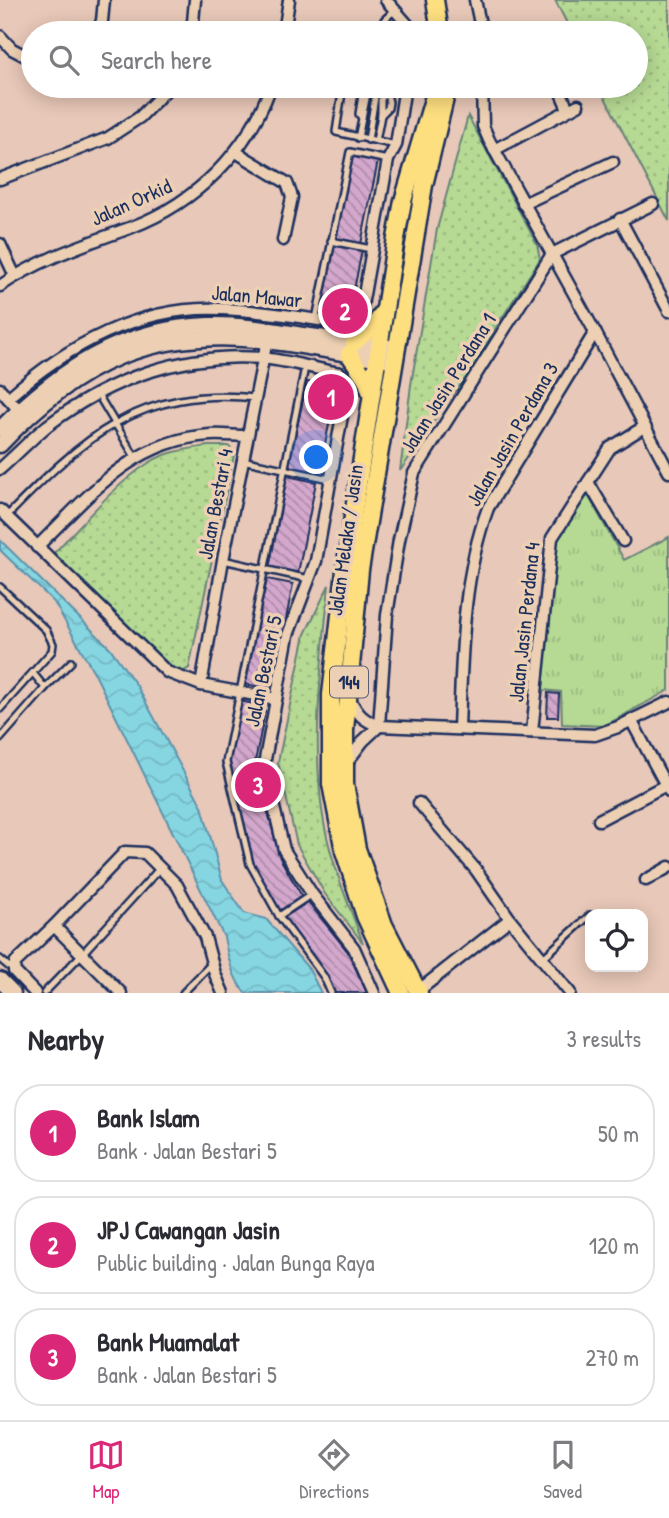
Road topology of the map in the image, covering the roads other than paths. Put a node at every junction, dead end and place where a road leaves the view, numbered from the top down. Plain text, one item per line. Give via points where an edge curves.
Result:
1 (104, 0) edge
2 (195, 0) edge
3 (289, 0) edge
4 (386, 0) edge
5 (435, 0) edge
6 (444, 0) edge
7 (475, 0) edge
8 (396, 10) junction
9 (102, 21) edge
10 (193, 21) edge
11 (286, 21) edge
12 (384, 21) edge
13 (405, 21) edge
14 (439, 21) edge
15 (442, 21) edge
16 (479, 21) edge
17 (0, 36) edge
18 (21, 54) edge
19 (158, 98) edge
20 (267, 98) edge
21 (343, 98) edge
22 (363, 98) edge
23 (375, 98) edge
24 (388, 98) edge
25 (403, 98) edge
26 (434, 98) edge
27 (445, 98) edge
28 (482, 98) edge
29 (567, 98) edge
30 (358, 138) junction
31 (368, 140) junction
32 (376, 141) junction
33 (396, 145) junction
34 (494, 150) junction
35 (236, 152) junction
36 (388, 160) junction
37 (614, 162) dead end
38 (414, 165) junction
39 (0, 179) edge
40 (523, 204) junction
41 (653, 204) dead end
42 (620, 219) junction
43 (283, 240) dead end
44 (331, 241) junction
45 (0, 244) edge
46 (371, 249) junction
47 (552, 254) junction
48 (15, 276) junction
49 (0, 286) edge
50 (385, 308) junction
51 (669, 312) edge
52 (316, 320) junction
53 (595, 331) junction
54 (267, 335) junction
55 (352, 349) junction
56 (378, 352) junction
57 (395, 354) junction
58 (262, 358) junction
59 (305, 367) junction
60 (0, 389) edge
61 (97, 393) junction
62 (370, 394) junction
63 (8, 398) junction
64 (256, 398) junction
65 (22, 414) junction
66 (115, 423) junction
67 (644, 427) junction
68 (0, 429) edge
69 (247, 436) junction
70 (0, 445) edge
71 (135, 457) junction
72 (242, 460) junction
73 (0, 469) edge
74 (285, 469) junction
75 (669, 472) edge
76 (330, 479) junction
77 (588, 482) junction
78 (4, 513) edge
79 (623, 541) dead end
80 (37, 547) junction
81 (223, 560) junction
82 (265, 570) junction
83 (309, 579) junction
84 (0, 587) edge
85 (71, 662) dead end
86 (33, 673) junction
87 (201, 685) junction
88 (45, 688) junction
89 (239, 692) junction
90 (348, 694) junction
91 (276, 699) junction
92 (669, 702) edge
93 (0, 709) edge
94 (631, 720) junction
95 (379, 726) junction
96 (459, 728) junction
97 (532, 732) junction
98 (0, 739) edge
99 (345, 765) junction
100 (667, 788) edge
101 (419, 803) dead end
102 (599, 820) dead end
103 (669, 867) edge
104 (160, 868) junction
105 (646, 880) dead end
106 (312, 894) junction
107 (279, 916) junction
108 (510, 919) junction
109 (585, 920) edge
110 (54, 926) junction
111 (82, 954) junction
112 (0, 959) edge
113 (542, 959) junction
114 (212, 963) junction
115 (14, 971) junction
116 (0, 980) edge
117 (419, 992) edge
118 (13, 993) edge
119 (35, 993) edge
120 (44, 993) edge
121 (121, 993) edge
122 (183, 993) edge
123 (223, 993) edge
124 (331, 993) edge
125 (374, 993) edge
126 (401, 993) edge
127 (570, 993) edge

1 - 9 street
2 - 10 street
3 - 11 street
4 - 8 street
5 - 14 main road
6 - 15 main road
7 - 16 street
8 - 12 lane
8 - 13 street
17 - 18 street
19 - 39 street via 108,138
20 - 35 street, Jalan Orkid
21 - 30 lane via 336,132
22 - 30 lane
23 - 31 lane
24 - 32 lane
25 - 33 street, Jalan Mawar
26 - 38 main road, Jalan Melaka / Jasin / 144
27 - 57 main road, Jalan Melaka / Jasin / 144 via 424,185
28 - 34 street via 483,126
29 - 34 street via 573,107
30 - 31 lane
31 - 32 lane
32 - 33 lane
33 - 36 street, Jalan Mawar
33 - 38 street via 411,153
34 - 40 street
35 - 43 street via 287,183 292,197
35 - 48 street, Jalan Orkid via 204,186 175,207 56,254
36 - 44 lane via 349,152
36 - 46 street, Jalan Mawar
37 - 40 street
38 - 50 main road, Jalan Melaka / Jasin / 144 via 403,201
40 - 47 street
41 - 42 street
42 - 47 street
42 - 51 street
44 - 46 lane
44 - 52 lane
45 - 48 street
46 - 52 street, Jalan Mawar via 360,317 349,325
47 - 53 street
47 - 95 street, Jalan Jasin Perdana 1 via 414,473 387,615
48 - 49 street, Jalan Orkid
50 - 55 main road
50 - 56 main road, Jalan Melaka / Jasin / 144
52 - 63 street, Jalan Mawar via 218,309 138,321 64,354
53 - 67 street
53 - 96 street, Jalan Jasin Perdana 3 via 488,508 480,530 466,604
54 - 55 street
54 - 58 street, Jalan Bestari 4
54 - 65 street via 211,325 171,328 133,338 80,362 41,390
55 - 56 street
55 - 62 main road
56 - 57 street
56 - 62 main road, Jalan Melaka / Jasin / 144
57 - 90 main road, Jalan Melaka / Jasin / 144 via 360,570
58 - 59 street, Jalan Bestari 5
58 - 61 street, Jalan Bestari 5 via 169,365
58 - 64 street, Jalan Bestari 4
59 - 74 lane
59 - 76 street, Jalan Bestari 5 via 340,373 345,379
60 - 63 street
61 - 66 lane
61 - 73 street, Jalan Bestari 5 via 46,428
62 - 126 main road, Jalan Melaka / Jasin / 144 via 331,695 331,784 344,851 365,916
63 - 65 street
64 - 66 lane via 223,394 180,399
64 - 69 street, Jalan Bestari 4
65 - 68 street
65 - 70 street
66 - 71 lane
66 - 78 lane via 81,446
67 - 75 street
67 - 77 street, Jalan Jasin Perdana 4 via 610,448
69 - 71 street via 209,435
69 - 72 street, Jalan Bestari 4
71 - 80 street via 113,472
72 - 74 lane
72 - 81 street, Jalan Bestari 4
74 - 76 lane
74 - 82 lane
76 - 83 street, Jalan Bestari 5
77 - 79 street
77 - 97 street, Jalan Jasin Perdana 4 via 549,545
78 - 80 street
80 - 87 street via 167,672
81 - 82 lane
81 - 87 street, Jalan Bestari 4
82 - 83 lane
82 - 89 lane
83 - 91 street, Jalan Bestari 5 via 288,635
84 - 86 lane via 46,630 53,644
85 - 88 lane
86 - 88 lane
86 - 93 lane
87 - 89 street
88 - 98 lane
89 - 91 street
89 - 107 lane via 226,762 250,864
90 - 95 street via 358,714
90 - 99 main road, Jalan Melaka / Jasin / 144
91 - 106 street, Jalan Bestari 5 via 264,765 284,850
92 - 94 street
94 - 97 street via 595,735
94 - 100 street
95 - 96 street
95 - 99 street
96 - 97 street
99 - 117 main road, Jalan Melaka / Jasin / 144 via 357,849 384,925
100 - 102 street
101 - 108 street via 488,885
103 - 105 street
104 - 110 street via 145,853 125,852
104 - 111 lane
104 - 114 street via 177,885 205,937
106 - 107 lane
106 - 125 street, Jalan Bestari 5 via 354,948
107 - 124 lane
108 - 113 street
108 - 117 street
109 - 113 lane
110 - 111 street
110 - 115 street via 15,962
111 - 120 lane
111 - 121 street
112 - 115 lane
113 - 127 street
114 - 122 lane
114 - 123 street
115 - 119 street
116 - 118 street

